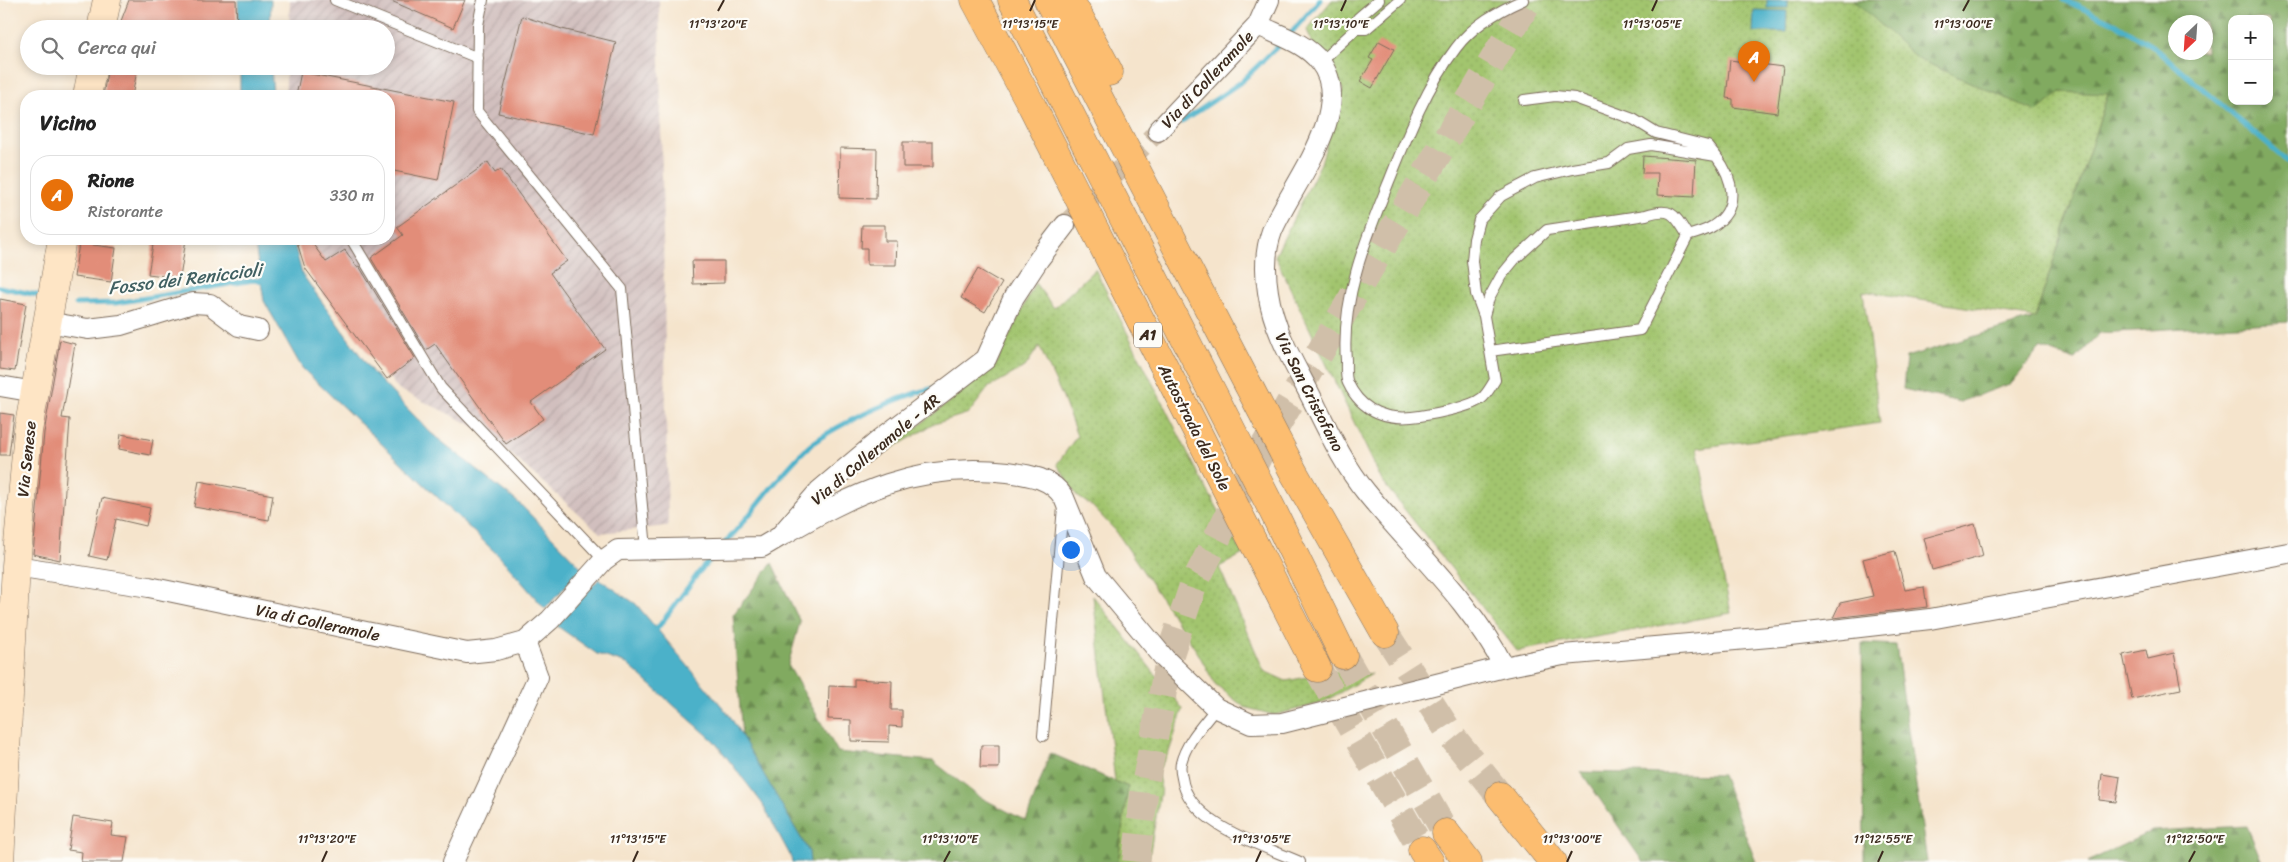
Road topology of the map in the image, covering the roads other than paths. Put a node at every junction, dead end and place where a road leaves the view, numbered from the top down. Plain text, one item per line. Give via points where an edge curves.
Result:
1 (107, 0) edge
2 (335, 0) edge
3 (483, 0) edge
4 (1012, 0) edge
5 (1048, 0) edge
6 (1070, 0) edge
7 (1269, 0) edge
8 (1379, 0) edge
9 (1400, 0) edge
10 (1523, 0) edge
11 (975, 1) edge
12 (103, 20) edge
13 (384, 20) edge
14 (395, 24) edge
15 (1258, 25) junction
16 (1356, 29) junction
17 (478, 58) junction
18 (1320, 62) junction
19 (92, 75) edge
20 (89, 90) edge
21 (1524, 100) dead end
22 (1158, 131) tunnel mouth
23 (1716, 156) junction
24 (1065, 225) tunnel mouth
25 (1688, 236) junction
26 (61, 245) edge
27 (355, 245) edge
28 (1213, 316) junction
29 (1484, 316) junction
30 (47, 322) junction
31 (258, 330) dead end
32 (1490, 351) junction
33 (0, 386) edge
34 (34, 392) junction
35 (1064, 498) junction
36 (779, 537) junction
37 (646, 549) junction
38 (2288, 552) edge
39 (16, 566) junction
40 (598, 567) junction
41 (1385, 633) tunnel mouth
42 (525, 642) junction
43 (1343, 655) tunnel mouth
44 (1504, 667) junction
45 (1317, 668) tunnel mouth
46 (1216, 708) junction
47 (1043, 736) dead end
48 (1500, 796) tunnel mouth
49 (1446, 833) tunnel mouth
50 (0, 862) edge
51 (453, 862) edge
52 (1300, 862) edge
53 (1468, 862) edge
54 (1553, 862) edge

1 - 12 main road
2 - 13 lane
3 - 17 lane via 478,25
4 - 43 highway, Autostrada del Sole / A1
5 - 28 highway
6 - 28 highway via 1155,163 1179,219
7 - 15 street, Via di Colleramole
8 - 16 lane via 1358,18
9 - 16 lane via 1366,29
10 - 32 lane via 1503,8 1474,28 1456,47 1433,84 1404,144 1353,280 1345,344 1347,382 1363,405 1379,414 1418,417 1447,411 1481,399 1495,380
11 - 45 highway, Autostrada del Sole / A1 via 1037,114
14 - 17 lane
15 - 18 street, Via San Cristofano via 1299,45
15 - 22 street, Via di Colleramole
16 - 18 lane
17 - 37 lane via 477,111 622,289
18 - 44 street, Via San Cristofano via 1332,88 1328,118 1272,232 1266,258 1268,293 1278,334 1348,467 1444,581
19 - 20 main road
21 - 23 lane via 1556,96 1575,98 1633,119 1656,133 1708,146
23 - 25 lane via 1727,170 1733,193 1728,212 1713,226
23 - 29 lane via 1651,145 1628,149 1609,163 1535,178 1501,196 1479,220 1474,239 1472,261 1476,294
24 - 36 street, Via di Colleramole - AR via 1014,297 986,359 882,438 819,491
25 - 29 lane via 1676,215 1661,210 1548,230 1501,276
25 - 32 lane via 1640,330
26 - 30 main road, Via Senese
27 - 40 lane via 441,388
28 - 41 highway via 1294,474
29 - 32 lane
30 - 31 street via 88,329 121,325 193,303 210,304 238,326
30 - 34 main road, Via Senese
33 - 34 street
34 - 39 main road, Via Senese
35 - 36 street via 1058,488 1046,481 1018,473 978,468 934,473 872,488
35 - 46 street via 1096,576 1165,659
35 - 47 lane
36 - 37 street, Via di Colleramole - AR via 762,547
37 - 40 street, Via di Colleramole - AR via 618,550
38 - 44 street via 1930,619 1563,655
39 - 42 street, Via di Colleramole via 149,587 467,653
39 - 50 main road, Via Senese
40 - 42 street, Via di Colleramole via 550,620
42 - 51 street via 538,677
44 - 46 street via 1282,723 1251,724
46 - 52 lane via 1190,741 1180,764 1183,788 1196,808 1216,824
48 - 54 highway
49 - 53 highway

